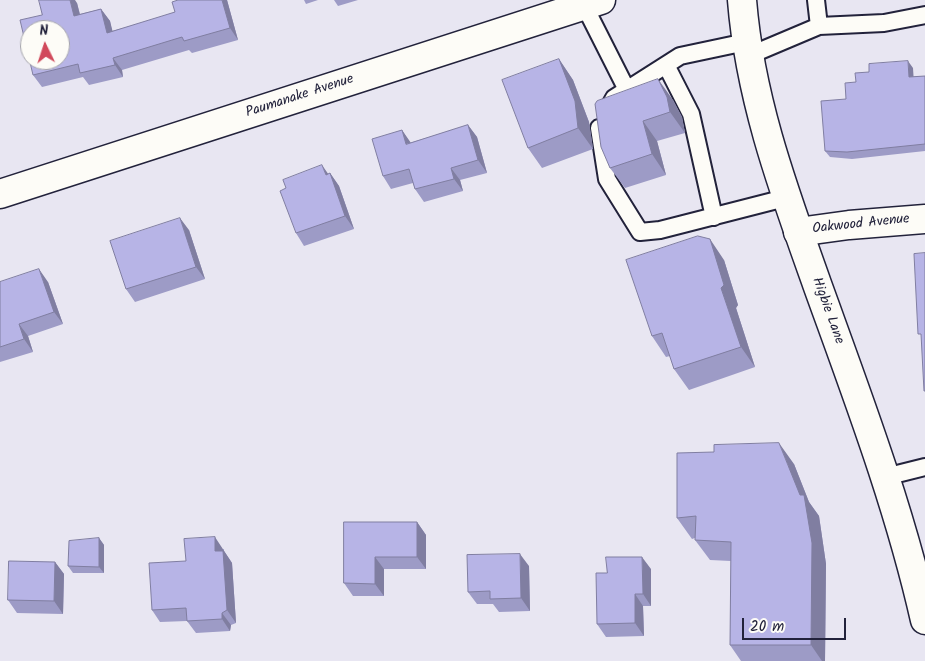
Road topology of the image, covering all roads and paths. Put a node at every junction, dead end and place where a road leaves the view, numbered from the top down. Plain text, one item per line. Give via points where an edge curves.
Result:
1 (742, 0) edge
2 (816, 0) edge
3 (592, 3) edge
4 (925, 15) edge
5 (819, 26) junction
6 (747, 49) junction
7 (666, 65) junction
8 (627, 90) junction
9 (0, 194) edge
10 (785, 198) junction
11 (714, 217) junction
12 (925, 219) edge
13 (798, 232) junction
14 (925, 467) edge
15 (885, 477) junction
16 (925, 620) edge

1 - 6 street, Higbie Lane
2 - 5 lane
3 - 8 lane
3 - 9 street, Paumanake Avenue
4 - 5 lane via 884,23
5 - 6 lane
6 - 7 lane via 680,56
6 - 10 street, Higbie Lane via 762,118
7 - 8 lane
7 - 11 lane via 691,114
8 - 11 lane via 614,98 599,123 606,179 640,232
10 - 11 lane
10 - 13 street, Higbie Lane
12 - 13 street, Oakwood Avenue
13 - 15 street, Higbie Lane
14 - 15 lane
15 - 16 street, Higbie Lane

